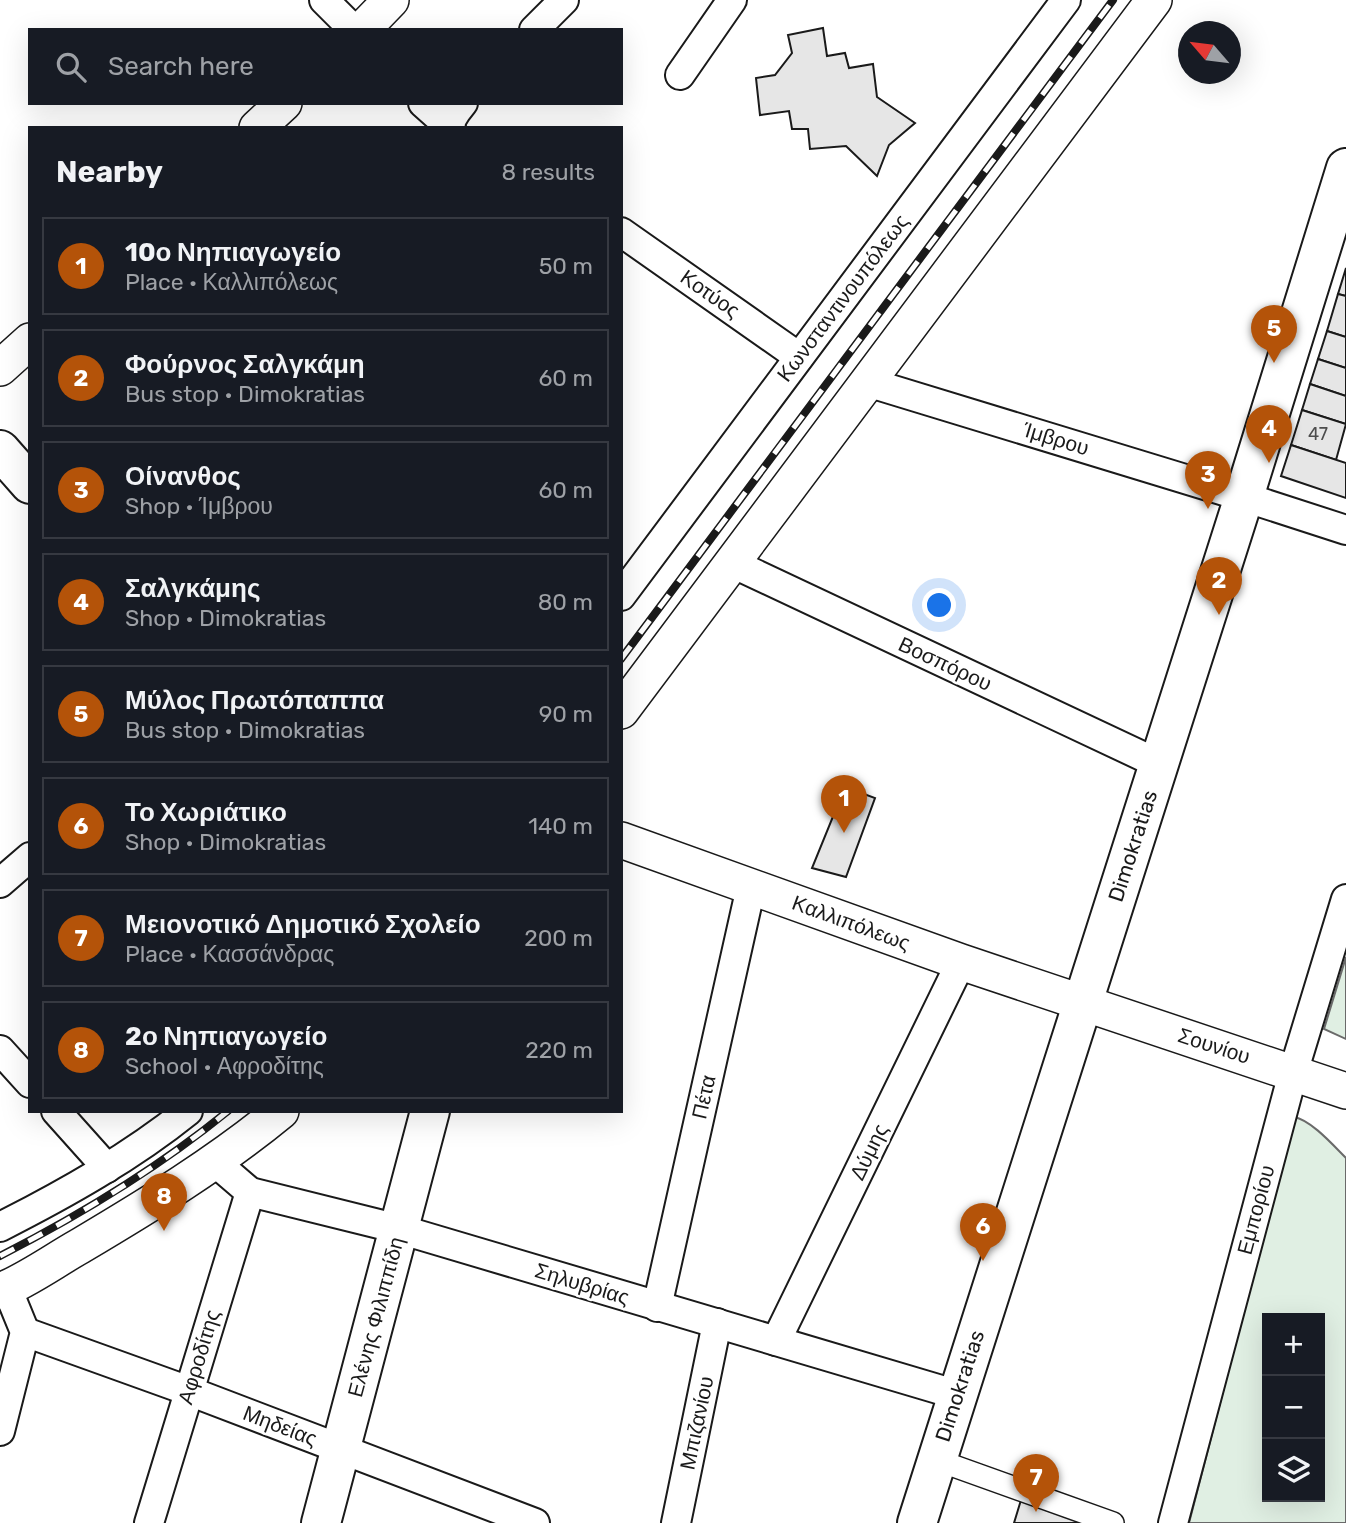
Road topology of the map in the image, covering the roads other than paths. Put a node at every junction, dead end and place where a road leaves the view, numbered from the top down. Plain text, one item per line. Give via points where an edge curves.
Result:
1 (324, 0) edge
2 (391, 0) edge
3 (564, 0) edge
4 (732, 0) edge
5 (1066, 0) edge
6 (1154, 0) edge
7 (352, 28) edge
8 (364, 28) edge
9 (536, 28) edge
10 (680, 75) dead end
11 (282, 105) edge
12 (426, 105) edge
13 (452, 121) edge
14 (259, 126) edge
15 (1346, 168) edge
16 (623, 233) edge
17 (28, 343) edge
18 (799, 357) junction
19 (0, 368) edge
20 (867, 382) junction
21 (0, 450) edge
22 (28, 482) edge
23 (1244, 497) junction
24 (1346, 530) edge
25 (732, 563) junction
26 (623, 593) edge
27 (623, 708) edge
28 (1159, 764) junction
29 (623, 841) edge
30 (28, 859) edge
31 (0, 883) edge
32 (751, 887) junction
33 (1346, 899) edge
34 (961, 962) junction
35 (1083, 1002) junction
36 (0, 1051) edge
37 (1293, 1073) junction
38 (28, 1081) edge
39 (1346, 1091) edge
40 (58, 1113) edge
41 (185, 1113) edge
42 (278, 1113) edge
43 (429, 1113) edge
44 (215, 1162) junction
45 (107, 1168) junction
46 (250, 1192) junction
47 (0, 1227) edge
48 (399, 1229) junction
49 (3, 1290) edge
50 (657, 1307) junction
51 (718, 1323) junction
52 (25, 1332) junction
53 (776, 1341) junction
54 (188, 1391) junction
55 (957, 1395) junction
56 (0, 1431) edge
57 (341, 1449) junction
58 (937, 1460) junction
59 (149, 1523) edge
60 (321, 1523) edge
61 (535, 1523) edge
62 (676, 1523) edge
63 (917, 1523) edge
64 (1113, 1523) edge
65 (1172, 1523) edge

1 - 7 street
2 - 8 street
3 - 9 street
4 - 10 street
5 - 18 street, Κωνσταντινουπόλεως
6 - 20 street
11 - 14 street
12 - 13 street
15 - 23 main road, Dimokratias
16 - 18 street, Κοτύος
17 - 19 street
18 - 26 street, Κωνσταντινουπόλεως
20 - 23 street, Ίμβρου
20 - 25 street
21 - 22 main road
23 - 24 street, Ίμβρου
23 - 28 main road, Dimokratias
25 - 27 street
25 - 28 street, Βοσπόρου
28 - 35 main road, Dimokratias
29 - 32 street, Καλλιπόλεως
30 - 31 street
32 - 34 street, Καλλιπόλεως
32 - 50 street, Πέτα
33 - 37 street, Εμπορίου
34 - 35 street, Καλλιπόλεως
34 - 53 street, Δύμης
35 - 37 street, Σουνίου
35 - 55 main road, Dimokratias
36 - 38 street
37 - 39 street, Σουνίου
37 - 65 street, Εμπορίου
40 - 45 street
41 - 45 street
42 - 44 street
43 - 48 main road, Ελένης Φιλιππίδη
44 - 46 street, Σηλυβρίας
44 - 49 street
45 - 47 street
46 - 48 street, Σηλυβρίας
46 - 54 street, Αφροδίτης
48 - 50 street, Σηλυβρίας
48 - 57 main road, Ελένης Φιλιππίδη
49 - 52 street
50 - 51 street, Σηλυβρίας
51 - 53 street, Σηλυβρίας
51 - 62 street, Μπιζανίου
52 - 54 street, Μηδείας
52 - 56 street
53 - 55 street, Σηλυβρίας
54 - 57 street, Μηδείας
54 - 59 street, Αφροδίτης
55 - 58 main road, Dimokratias
57 - 60 main road, Ελένης Φιλιππίδη
57 - 61 street, Μηδείας
58 - 63 main road, Dimokratias
58 - 64 street

